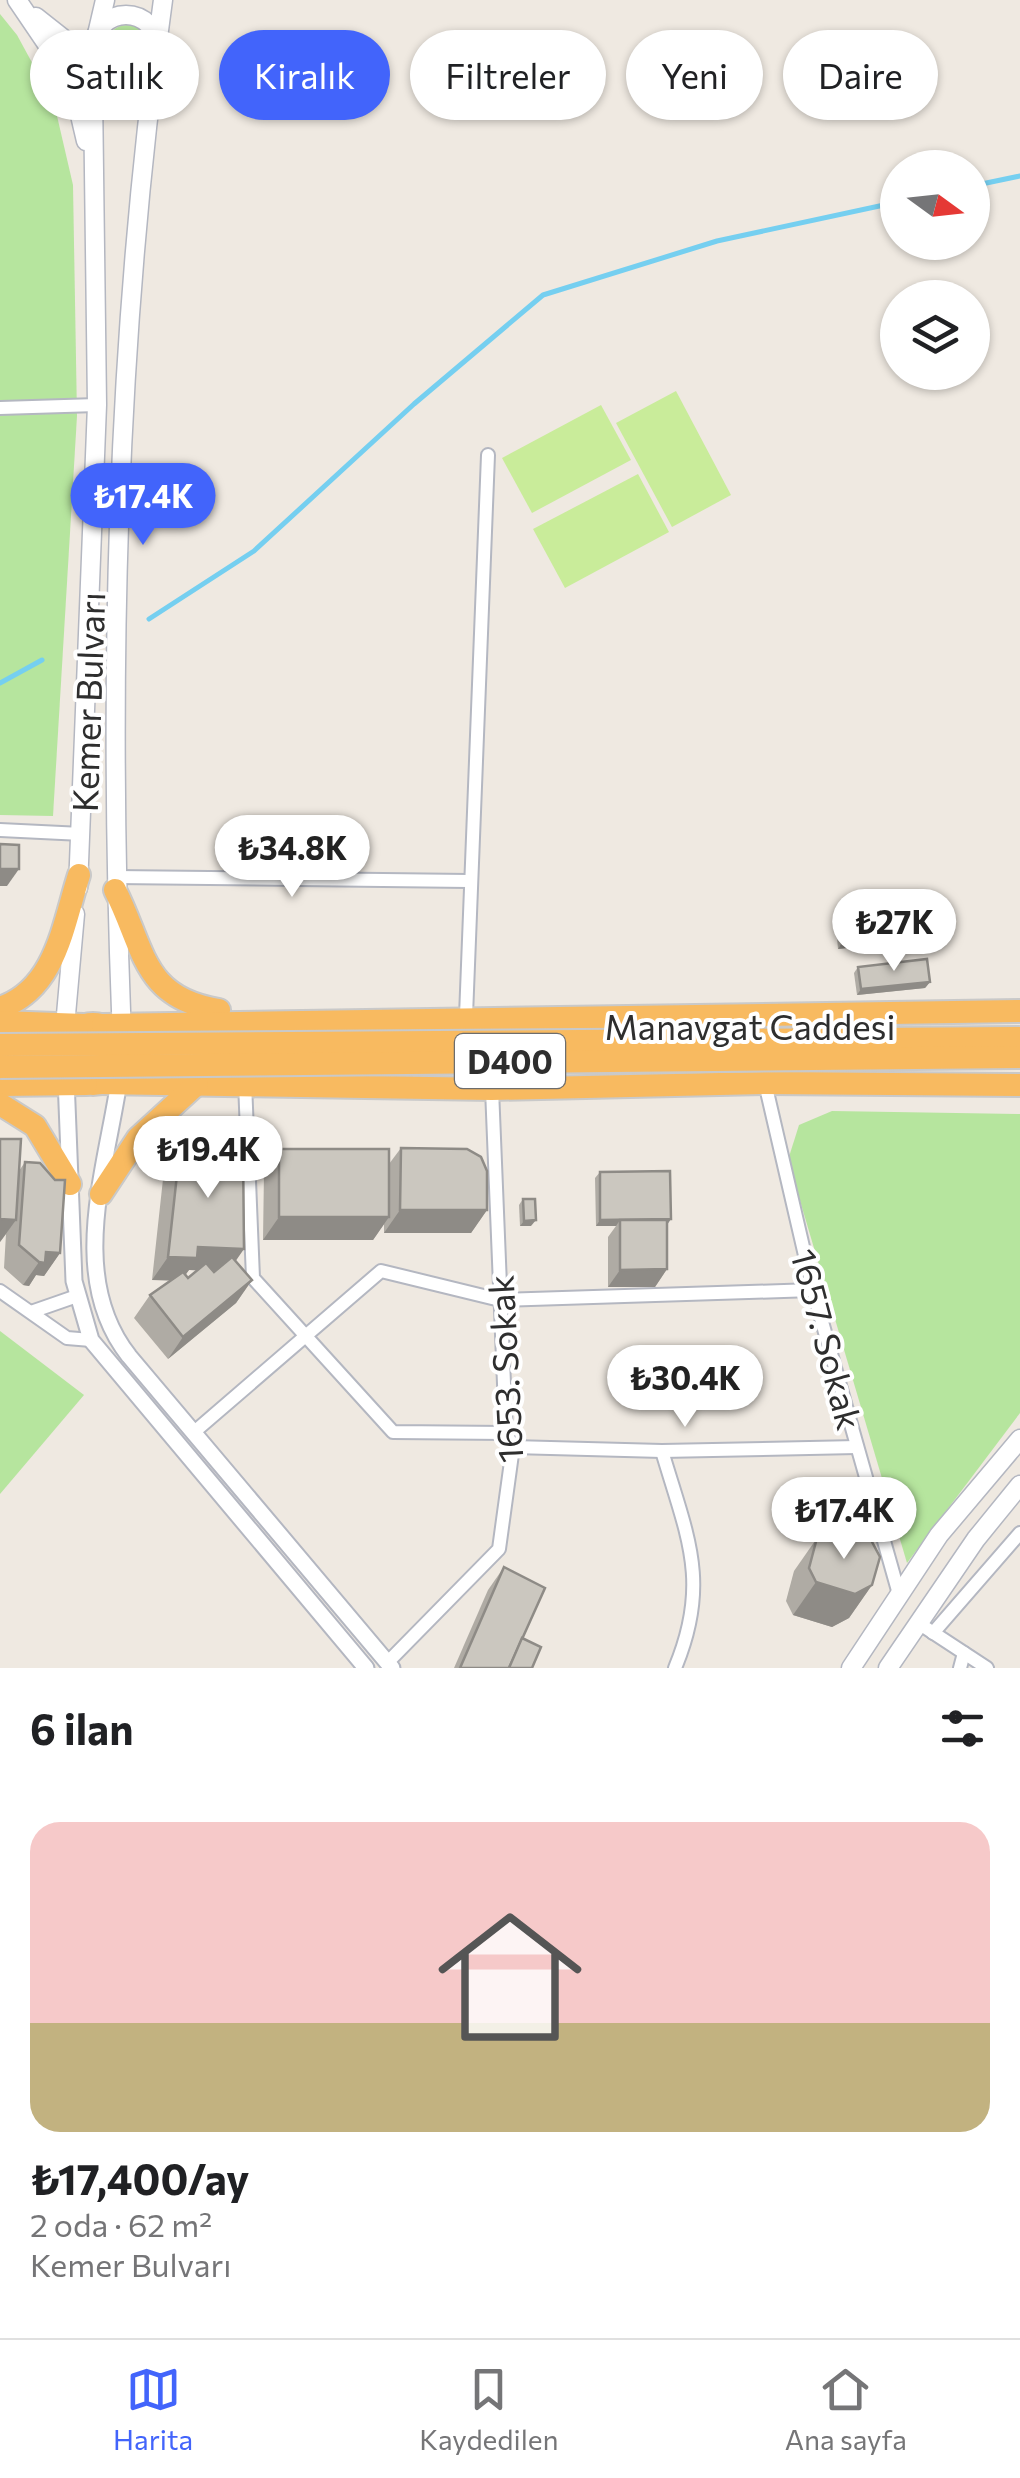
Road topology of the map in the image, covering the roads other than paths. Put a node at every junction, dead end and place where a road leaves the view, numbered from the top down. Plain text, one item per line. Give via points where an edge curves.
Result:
1 (17, 0) edge
2 (106, 0) edge
3 (163, 0) edge
4 (141, 18) junction
5 (54, 30) edge
6 (98, 30) edge
7 (104, 30) edge
8 (153, 30) edge
9 (160, 30) edge
10 (97, 120) edge
11 (150, 120) edge
12 (94, 173) junction
13 (97, 405) junction
14 (0, 408) edge
15 (488, 454) dead end
16 (0, 830) edge
17 (82, 834) junction
18 (79, 875) junction
19 (469, 881) junction
20 (115, 884) junction
21 (0, 1008) edge
22 (1020, 1011) edge
23 (466, 1016) junction
24 (272, 1019) junction
25 (0, 1022) edge
26 (1020, 1038) edge
27 (0, 1045) edge
28 (93, 1053) junction
29 (1020, 1057) edge
30 (0, 1068) edge
31 (244, 1083) junction
32 (765, 1083) junction
33 (197, 1084) junction
34 (0, 1085) edge
35 (1012, 1086) edge
36 (492, 1089) junction
37 (0, 1104) edge
38 (70, 1184) junction
39 (101, 1194) junction
40 (813, 1290) junction
41 (0, 1291) edge
42 (77, 1296) junction
43 (500, 1300) junction
44 (30, 1312) junction
45 (305, 1335) junction
46 (91, 1340) junction
47 (193, 1433) junction
48 (506, 1433) junction
49 (1020, 1439) edge
50 (513, 1447) junction
51 (857, 1447) junction
52 (662, 1451) junction
53 (1020, 1485) edge
54 (1020, 1532) edge
55 (899, 1594) junction
56 (916, 1622) junction
57 (933, 1632) junction
58 (964, 1653) junction
59 (390, 1665) edge
60 (366, 1668) edge
61 (675, 1668) edge
62 (851, 1668) edge
63 (888, 1668) edge
64 (960, 1668) edge
65 (987, 1668) edge

1 - 5 main road
1 - 12 main road via 72,81
2 - 4 main road
2 - 6 main road, Kemer Bulvarı
3 - 9 main road, Kemer Bulvarı
4 - 7 main road via 112,18
4 - 8 main road
10 - 12 main road, Kemer Bulvarı
11 - 20 main road, Kemer Bulvarı via 129,305
12 - 13 main road, Kemer Bulvarı
13 - 14 street
13 - 17 main road, Kemer Bulvarı
15 - 19 street
16 - 17 street
17 - 18 main road, Kemer Bulvarı
18 - 21 highway via 48,971 32,991
18 - 28 main road, Kemer Bulvarı
19 - 20 street
19 - 23 street
20 - 24 highway via 150,976 168,992 196,1006
20 - 28 main road, Kemer Bulvarı
22 - 23 highway
23 - 24 highway
24 - 28 highway
25 - 28 highway
26 - 27 highway, Manavgat Caddesi / D400, bridge
28 - 33 highway
28 - 34 highway
28 - 38 street
28 - 39 street
29 - 30 highway, Manavgat Caddesi / D400, bridge
31 - 33 highway
31 - 36 highway
31 - 45 street via 254,1278
32 - 35 highway
32 - 36 highway
32 - 40 street, 1657. Sokak
33 - 39 highway via 138,1138
36 - 43 street, 1653. Sokak
37 - 38 highway via 34,1126
38 - 42 street
39 - 47 street via 94,1248 101,1313
40 - 43 street
40 - 51 street, 1657. Sokak
41 - 44 street
42 - 44 street
42 - 46 street
43 - 45 street via 381,1271
43 - 48 street, 1653. Sokak
44 - 46 street via 67,1338
45 - 47 street
45 - 48 street via 393,1432
46 - 60 street
47 - 59 street
48 - 50 street, 1653. Sokak
49 - 55 main road
50 - 52 street
50 - 59 street, 1653. Sokak via 499,1549
51 - 52 street
51 - 55 street, 1657. Sokak
52 - 61 street via 695,1564 692,1625
53 - 56 main road
54 - 57 street
55 - 62 main road
56 - 57 street
56 - 63 main road
57 - 58 street
58 - 64 street
58 - 65 street

